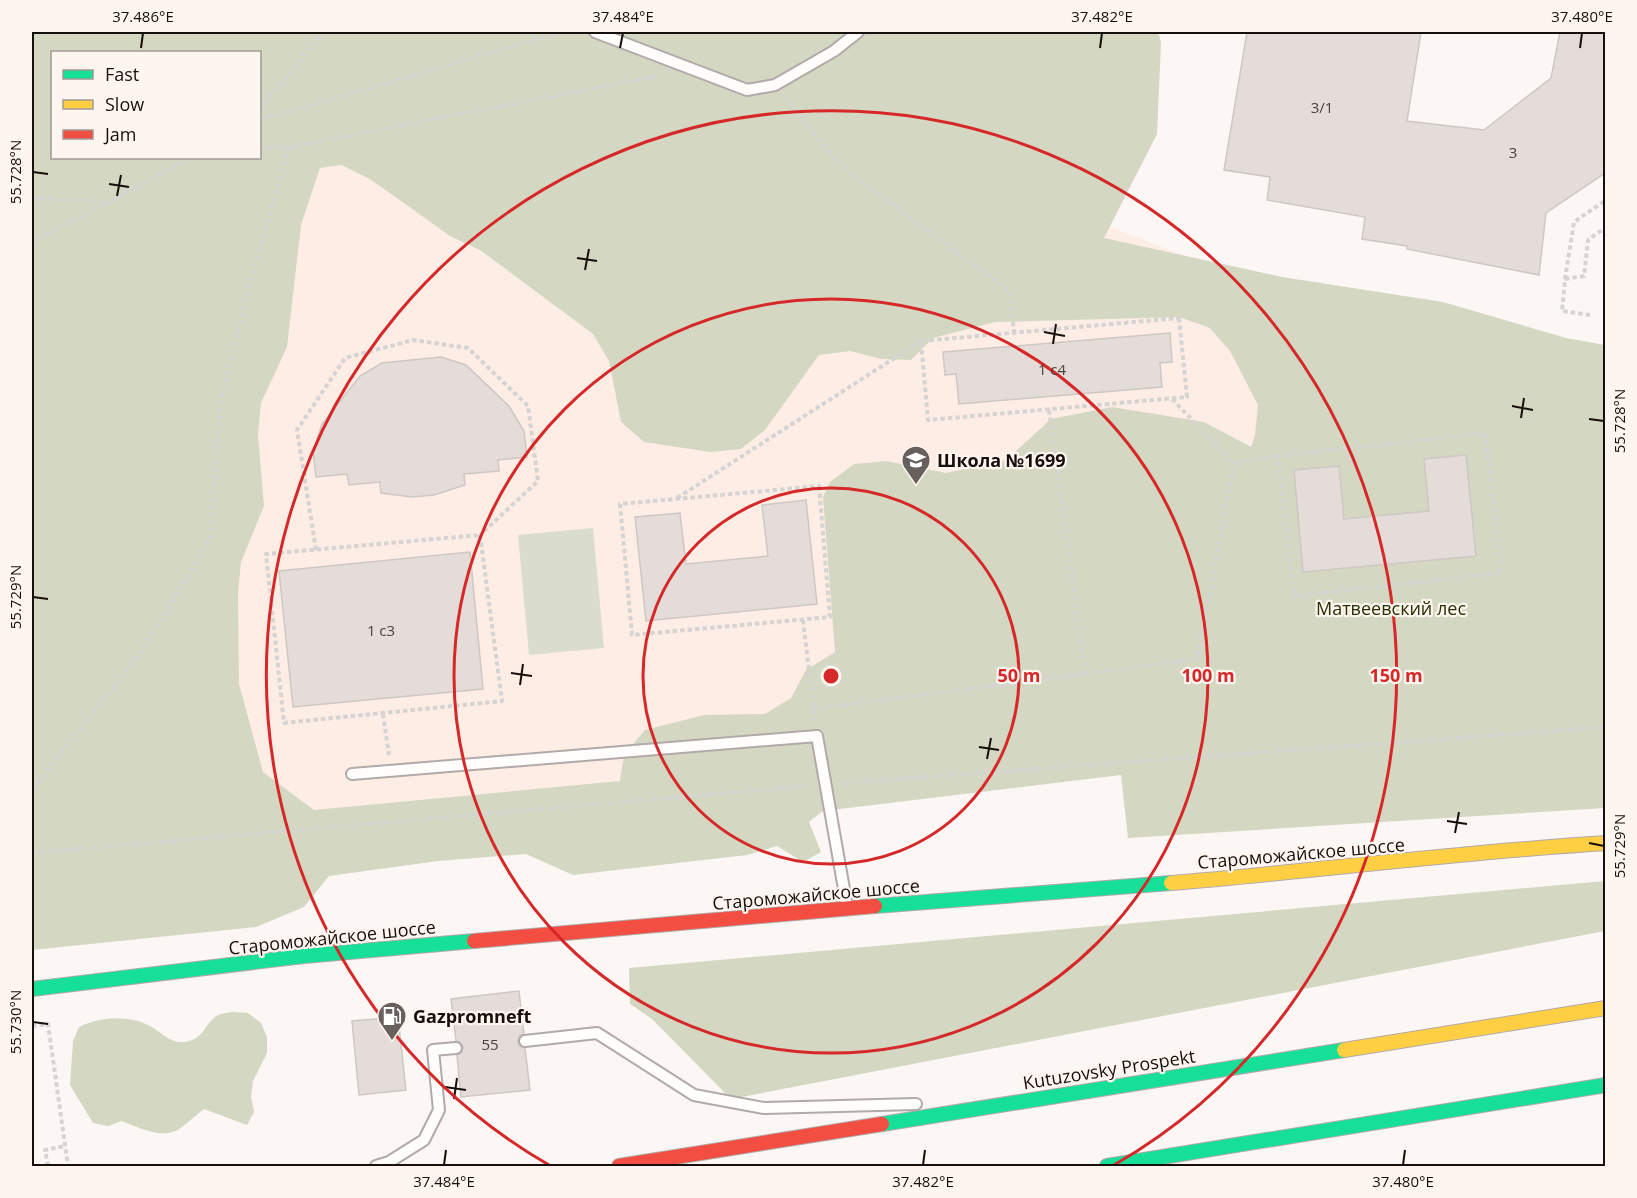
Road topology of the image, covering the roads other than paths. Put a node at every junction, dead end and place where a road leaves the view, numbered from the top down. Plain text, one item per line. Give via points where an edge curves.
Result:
1 (596, 32) edge
2 (858, 32) edge
3 (352, 774) dead end
4 (1595, 831) dead end
5 (1605, 843) edge
6 (1544, 848) junction
7 (848, 909) junction
8 (32, 989) edge
9 (1605, 1008) edge
10 (525, 1041) dead end
11 (456, 1048) dead end
12 (1605, 1085) edge
13 (1024, 1101) junction
14 (929, 1103) dead end
15 (941, 1103) dead end
16 (376, 1167) edge
17 (619, 1167) edge
18 (1107, 1167) edge

1 - 2 lane via 747,90 775,85 834,51
3 - 7 lane via 817,736
4 - 6 main road
5 - 6 main road, Староможайское шоссе
6 - 7 main road, Староможайское шоссе
7 - 8 main road, Староможайское шоссе via 304,957
9 - 13 main road, Kutuzovsky Prospekt
10 - 14 lane via 597,1033 694,1095 764,1107
11 - 16 lane via 433,1050 439,1110 424,1140
12 - 18 main road
13 - 15 lane
13 - 17 main road, Kutuzovsky Prospekt

